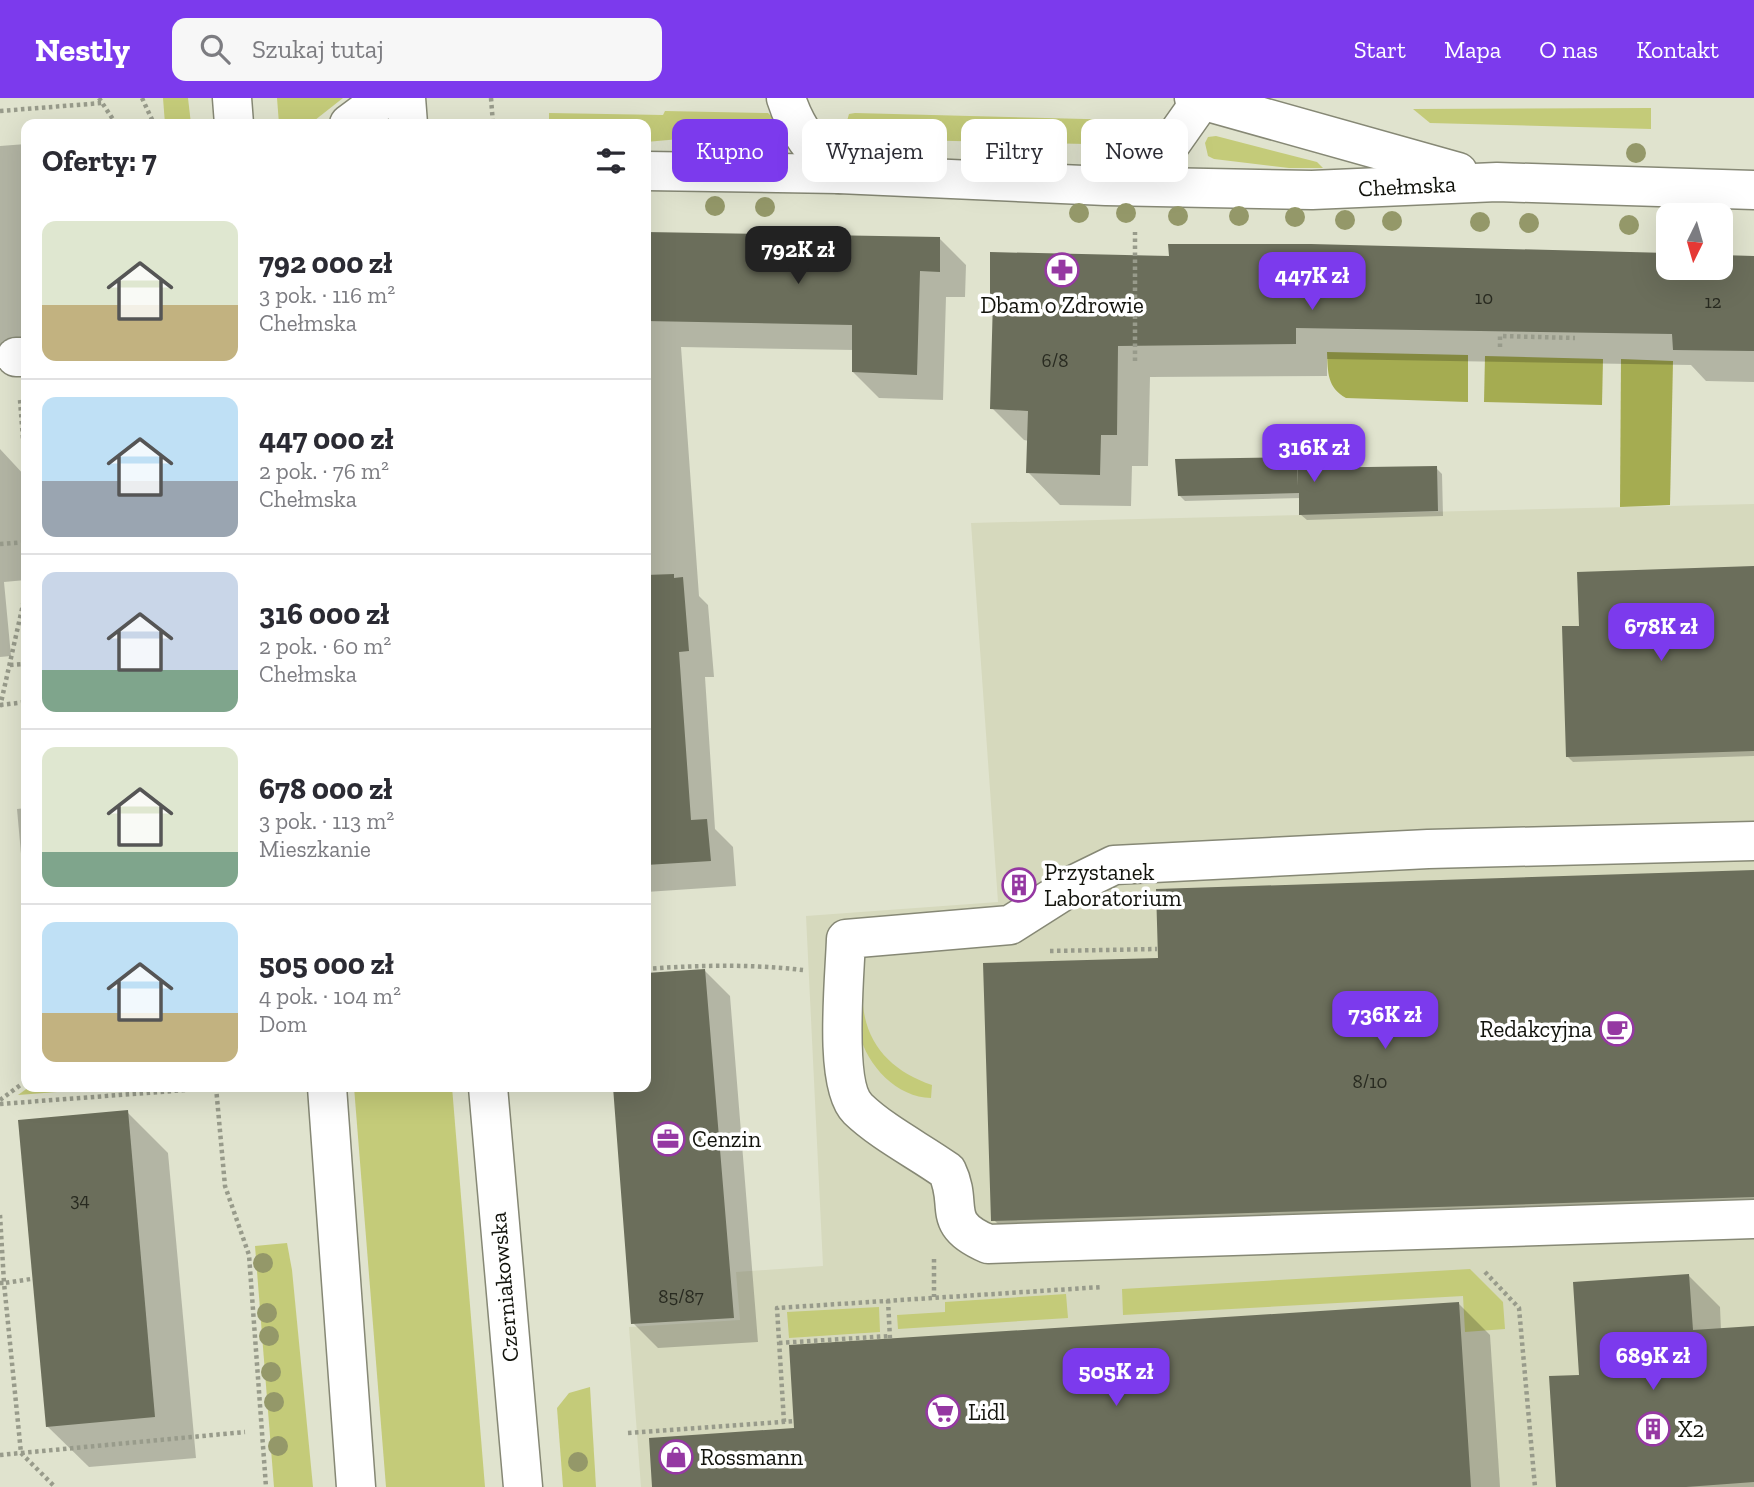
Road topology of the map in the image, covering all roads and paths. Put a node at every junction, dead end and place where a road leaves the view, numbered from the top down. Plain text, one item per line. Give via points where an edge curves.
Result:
1 (142, 98) edge
2 (232, 98) edge
3 (384, 98) edge
4 (406, 98) edge
5 (491, 98) edge
6 (786, 98) edge
7 (1200, 98) edge
8 (101, 101) edge
9 (0, 111) edge
10 (113, 119) edge
11 (152, 119) edge
12 (234, 119) edge
13 (356, 119) edge
14 (408, 119) edge
15 (493, 119) edge
16 (802, 135) edge
17 (651, 171) edge
18 (802, 173) edge
19 (947, 179) edge
20 (1497, 182) junction
21 (1106, 186) junction
22 (1754, 190) edge
23 (1135, 232) dead end
24 (1575, 338) dead end
25 (1500, 347) dead end
26 (1135, 361) dead end
27 (21, 542) edge
28 (0, 544) edge
29 (21, 614) edge
30 (21, 664) edge
31 (10, 665) junction
32 (21, 703) edge
33 (0, 705) edge
34 (1754, 841) edge
35 (1157, 949) dead end
36 (1041, 951) dead end
37 (846, 959) junction
38 (651, 969) edge
39 (21, 1085) edge
40 (144, 1092) edge
41 (216, 1092) edge
42 (327, 1092) edge
43 (488, 1092) edge
44 (0, 1102) edge
45 (0, 1215) edge
46 (1754, 1219) edge
47 (1477, 1264) dead end
48 (933, 1269) dead end
49 (32, 1279) dead end
50 (2, 1283) edge
51 (1058, 1289) dead end
52 (934, 1297) junction
53 (888, 1300) junction
54 (779, 1343) junction
55 (794, 1421) dead end
56 (784, 1422) junction
57 (245, 1432) dead end
58 (628, 1433) dead end
59 (21, 1453) junction
60 (0, 1455) edge
61 (55, 1487) edge
62 (266, 1487) edge
63 (356, 1487) edge
64 (523, 1487) edge
65 (1535, 1487) edge

1 - 11 path
2 - 12 street
3 - 13 street
4 - 14 street
5 - 15 path
6 - 16 street
7 - 20 street, Chełmska
7 - 21 street via 1165,152
8 - 9 path
8 - 10 path
17 - 18 street, Chełmska
19 - 21 street, Chełmska
20 - 21 street, Chełmska via 1312,190
20 - 22 street, Chełmska
23 - 26 path
24 - 25 path via 1500,336
27 - 28 path
29 - 31 path
30 - 31 path
31 - 33 path
32 - 33 path
34 - 37 street via 1114,865 1010,925 846,939
35 - 36 path
37 - 38 path via 825,970 724,965
37 - 46 street via 843,1027 849,1096 858,1109 947,1171 954,1216 965,1233 988,1244
39 - 44 path
40 - 44 path
41 - 62 path via 225,1186 249,1255
42 - 63 street
43 - 64 street, Czerniakowska
45 - 50 path
47 - 65 path via 1519,1308
48 - 52 path
49 - 50 path
50 - 59 path
51 - 52 path
52 - 53 path
53 - 54 path via 777,1308
53 - 54 path via 890,1337
54 - 56 path
55 - 56 path
56 - 58 path
57 - 59 path
59 - 60 path
59 - 61 path

